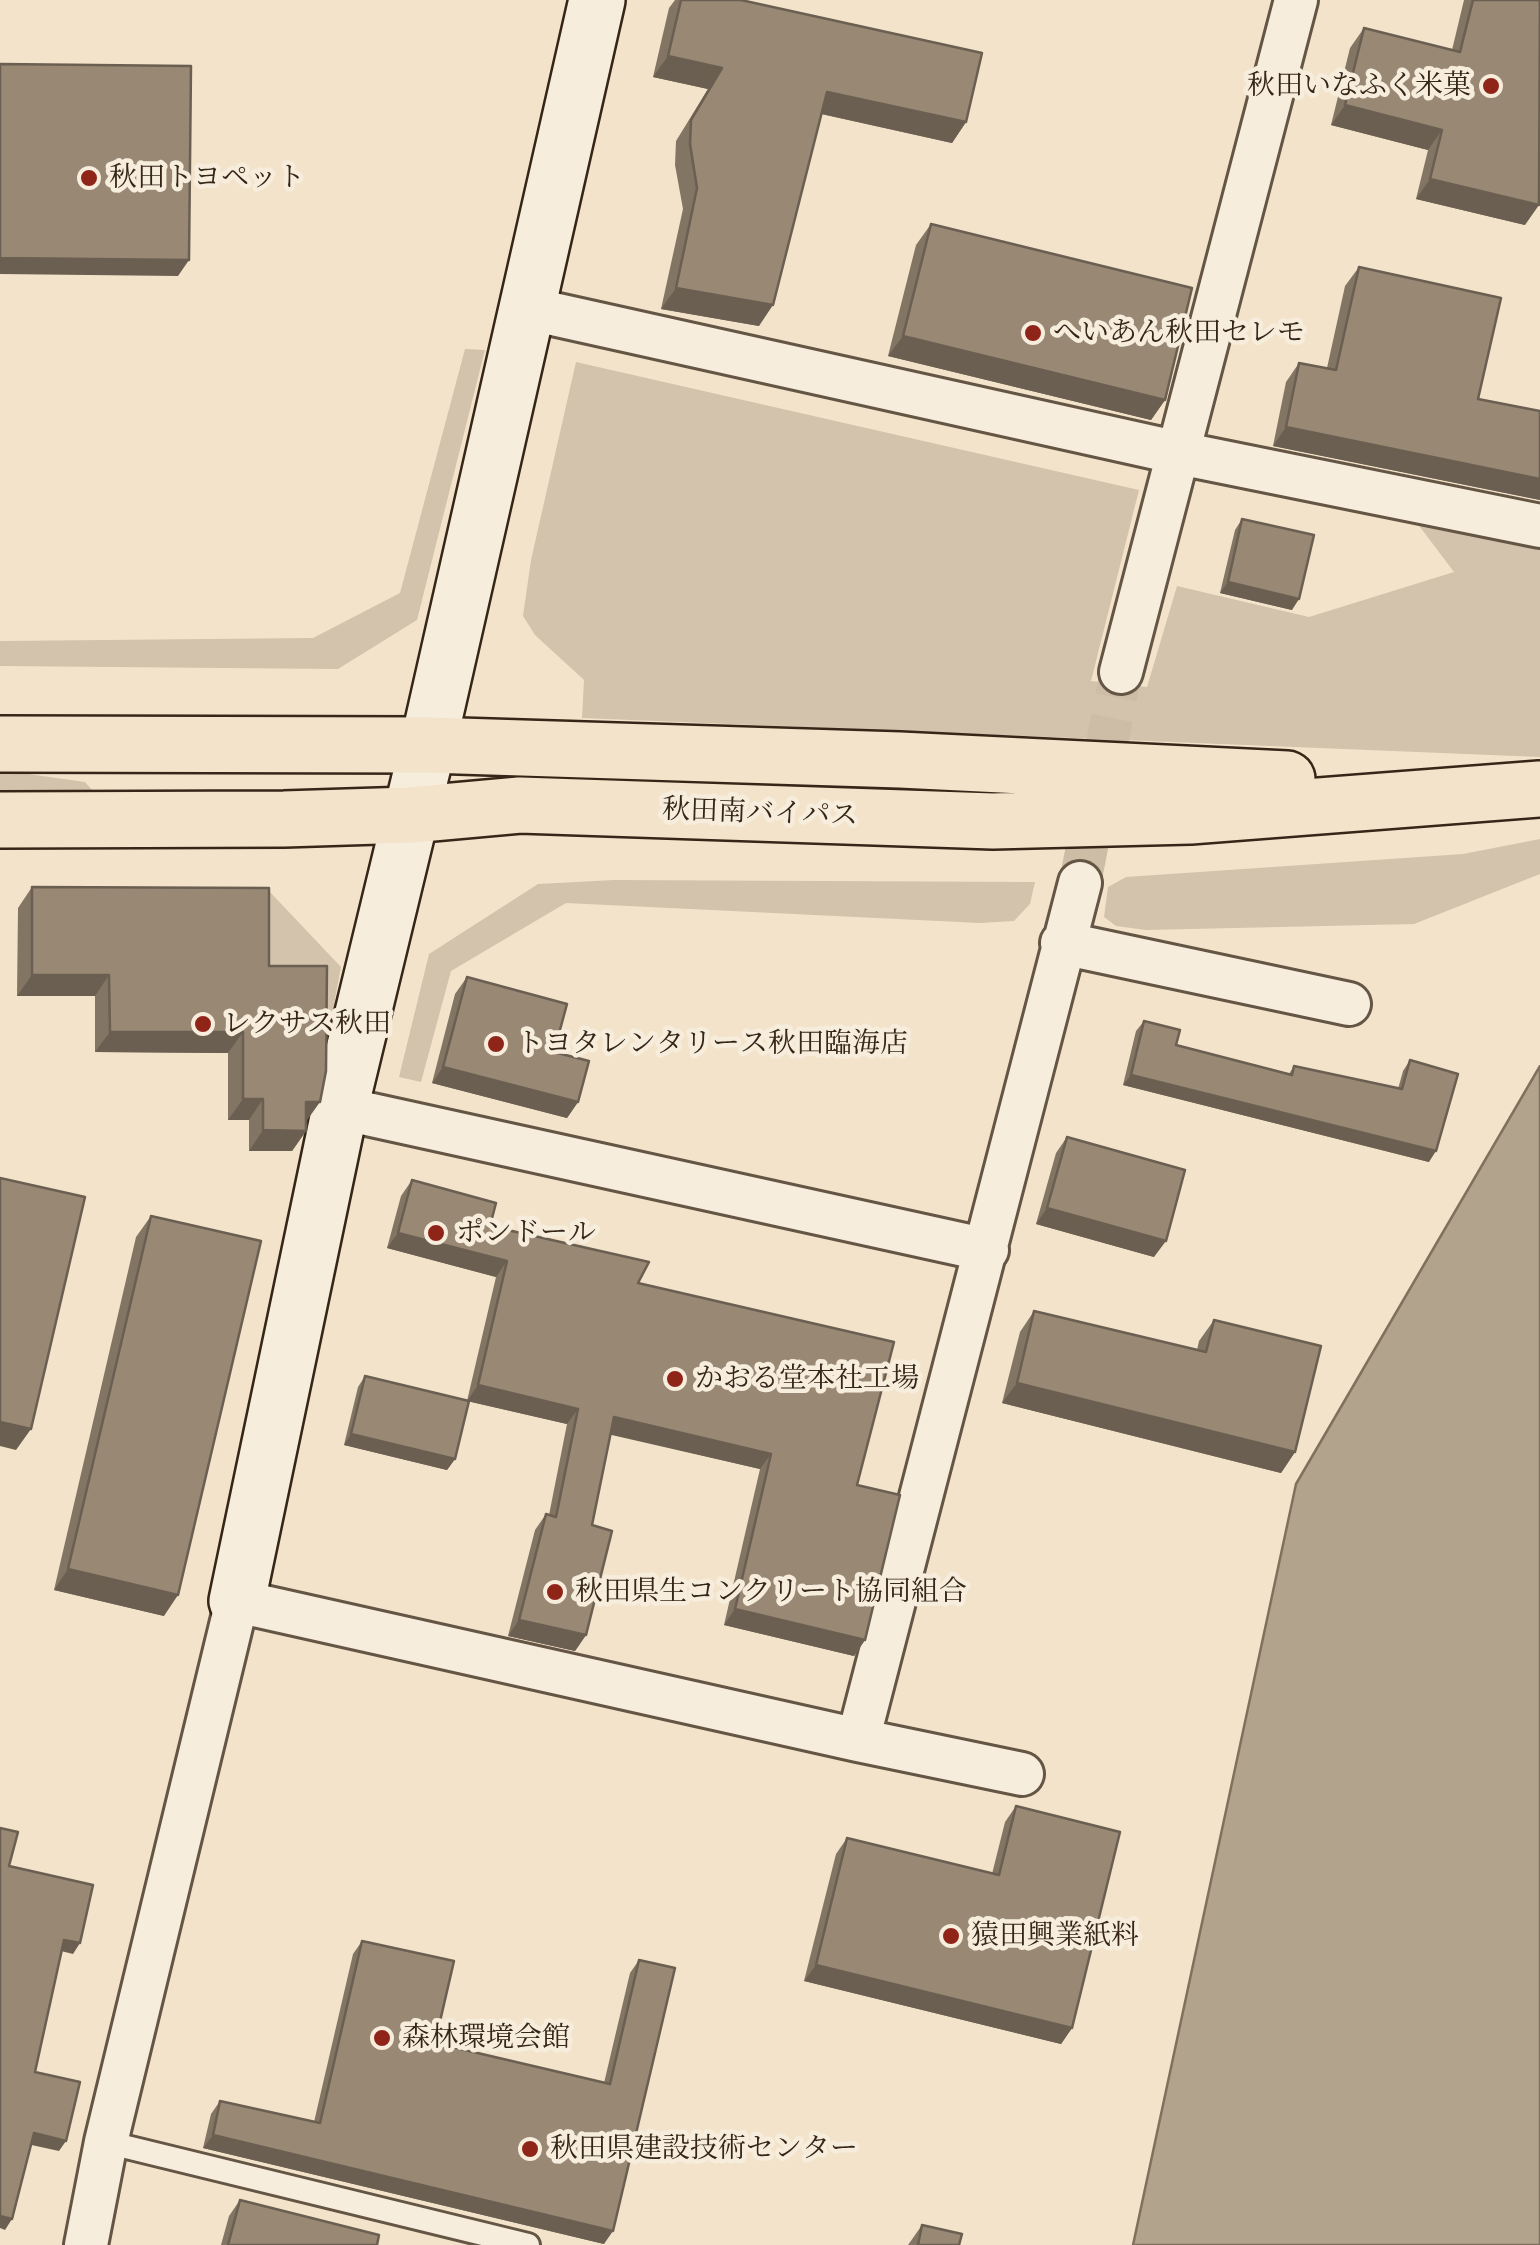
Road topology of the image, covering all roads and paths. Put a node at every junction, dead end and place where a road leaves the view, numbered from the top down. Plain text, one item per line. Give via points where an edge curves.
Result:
1 (597, 0) edge
2 (1296, 0) edge
3 (526, 308) junction
4 (1179, 453) junction
5 (1540, 526) edge
6 (1121, 672) tunnel mouth
7 (0, 744) edge
8 (428, 746) junction
9 (1530, 790) edge
10 (410, 815) junction
11 (0, 820) edge
12 (1080, 883) tunnel mouth
13 (1062, 943) junction
14 (1349, 1004) dead end
15 (340, 1108) junction
16 (987, 1250) junction
17 (236, 1601) junction
18 (858, 1740) junction
19 (1022, 1774) dead end
20 (106, 2142) junction
21 (86, 2245) edge
22 (528, 2245) edge

1 - 3 street
2 - 4 street
3 - 4 street
3 - 8 street
4 - 5 street
4 - 6 street
7 - 8 highway, 秋田南バイパス
8 - 9 highway, 秋田南バイパス
8 - 10 street
9 - 10 highway, 秋田南バイパス via 1190,816 993,821 520,805
10 - 11 highway, 秋田南バイパス
10 - 15 street
12 - 13 street
13 - 14 street
13 - 16 street
15 - 16 street
15 - 17 street
16 - 18 street
17 - 18 street
17 - 20 street
18 - 19 street
20 - 21 street
20 - 22 lane

